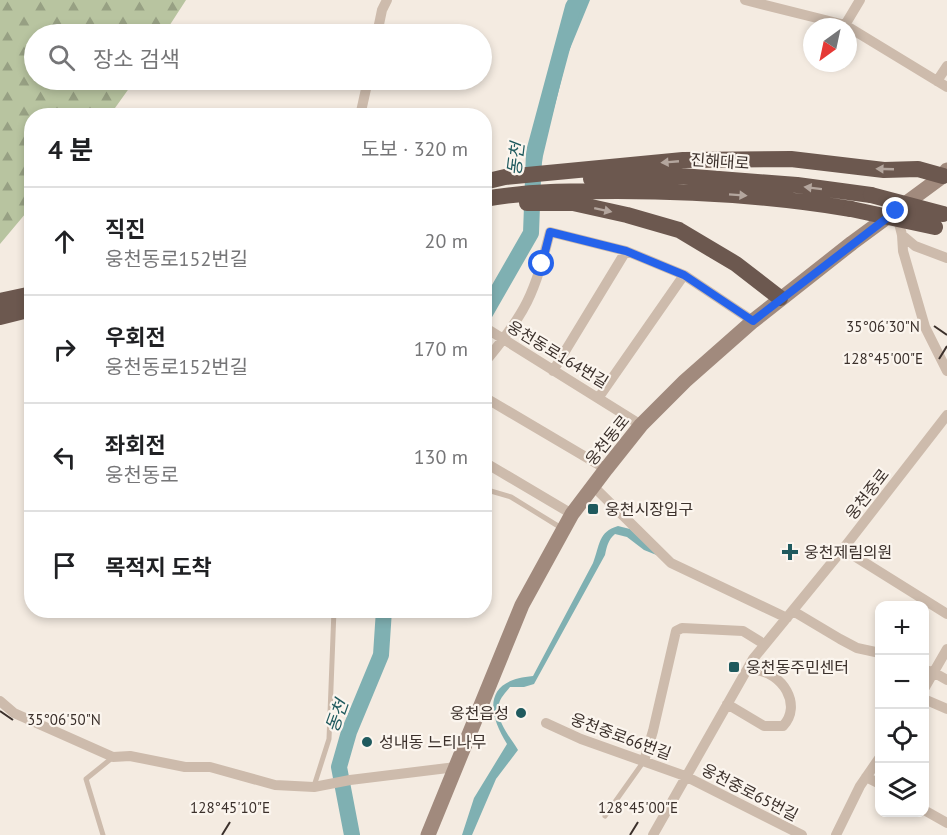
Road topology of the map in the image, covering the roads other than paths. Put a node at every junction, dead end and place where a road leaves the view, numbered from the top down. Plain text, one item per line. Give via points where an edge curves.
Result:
1 (387, 0) edge
2 (746, 0) edge
3 (860, 0) edge
4 (817, 18) edge
5 (849, 18) edge
6 (379, 24) edge
7 (857, 32) edge
8 (947, 66) edge
9 (942, 84) edge
10 (366, 90) edge
11 (362, 108) edge
12 (945, 173) edge
13 (558, 186) junction
14 (494, 194) edge
15 (896, 211) junction
16 (943, 222) edge
17 (902, 235) junction
18 (626, 251) junction
19 (947, 258) edge
20 (684, 275) junction
21 (24, 296) edge
22 (780, 298) junction
23 (0, 301) edge
24 (24, 311) edge
25 (0, 317) edge
26 (753, 321) junction
27 (492, 332) edge
28 (504, 339) junction
29 (492, 353) edge
30 (553, 371) junction
31 (947, 371) edge
32 (599, 397) junction
33 (492, 402) edge
34 (947, 415) edge
35 (641, 424) junction
36 (492, 467) edge
37 (606, 469) junction
38 (593, 486) junction
39 (492, 491) edge
40 (572, 514) junction
41 (564, 530) junction
42 (843, 549) junction
43 (790, 614) junction
44 (947, 614) edge
45 (334, 618) edge
46 (764, 644) junction
47 (947, 649) edge
48 (875, 652) edge
49 (755, 670) dead end
50 (929, 671) edge
51 (947, 680) edge
52 (0, 701) edge
53 (929, 701) edge
54 (727, 704) junction
55 (947, 709) edge
56 (546, 723) dead end
57 (113, 756) junction
58 (644, 761) junction
59 (875, 763) edge
60 (456, 767) junction
61 (685, 776) junction
62 (866, 777) junction
63 (875, 782) edge
64 (314, 788) junction
65 (929, 813) edge
66 (605, 816) dead end
67 (947, 823) edge
68 (103, 835) edge
69 (428, 835) edge
70 (653, 835) edge
71 (802, 835) edge
72 (836, 835) edge

1 - 6 street
2 - 4 street
3 - 5 street
7 - 9 street
8 - 9 street
10 - 11 street
12 -> 13 highway via 791,159 683,160
12 - 15 main road, 웅천동로
13 - 14 highway
13 - 14 highway
13 -> 16 highway, 진해대로, bridge via 794,199
16 -> 13 highway, 진해대로, bridge via 871,195 797,185 681,176
13 -> 22 highway via 573,203 679,230 736,264
15 - 17 street
15 - 22 main road, 웅천동로
17 - 19 street via 915,246
17 - 31 street via 925,327
18 - 20 street
18 - 28 street via 550,232 527,302
18 - 30 street
20 - 26 street
20 - 32 street
21 - 23 highway
22 - 26 main road, 웅천동로
24 - 25 highway
26 - 35 main road, 웅천동로
27 - 28 street, 웅천동로164번길
28 - 29 street
28 - 30 street, 웅천동로164번길
30 - 32 street, 웅천동로164번길
32 - 35 street, 웅천동로164번길
33 - 37 street
34 - 42 street, 웅천중로
35 - 37 main road, 웅천동로
36 - 40 street
37 - 38 main road, 웅천동로
38 - 40 main road, 웅천동로
38 - 43 street via 671,563
39 - 41 lane via 511,497
40 - 41 main road, 웅천동로
41 - 60 main road, 웅천동로 via 522,605
42 - 43 street, 웅천중로
42 - 44 street
43 - 46 street, 웅천중로
43 - 48 street via 858,648
45 - 64 lane via 329,739
46 - 54 street, 웅천중로
46 - 58 street via 743,631 676,631
47 - 50 street
49 - 54 street via 765,670 783,684 791,698 789,720 783,726 764,726
50 - 51 street
52 - 57 street via 14,713
53 - 55 street
54 - 61 street, 웅천중로
56 - 58 street, 웅천중로66번길
57 - 64 street via 210,767 275,785
57 - 68 lane via 86,779
58 - 61 street, 웅천중로66번길
58 - 66 lane
59 - 62 street
60 - 64 street
60 - 69 main road, 웅천동로
61 - 70 street, 웅천중로
61 - 71 street, 웅천중로65번길
62 - 63 street
62 - 72 street
65 - 67 street

